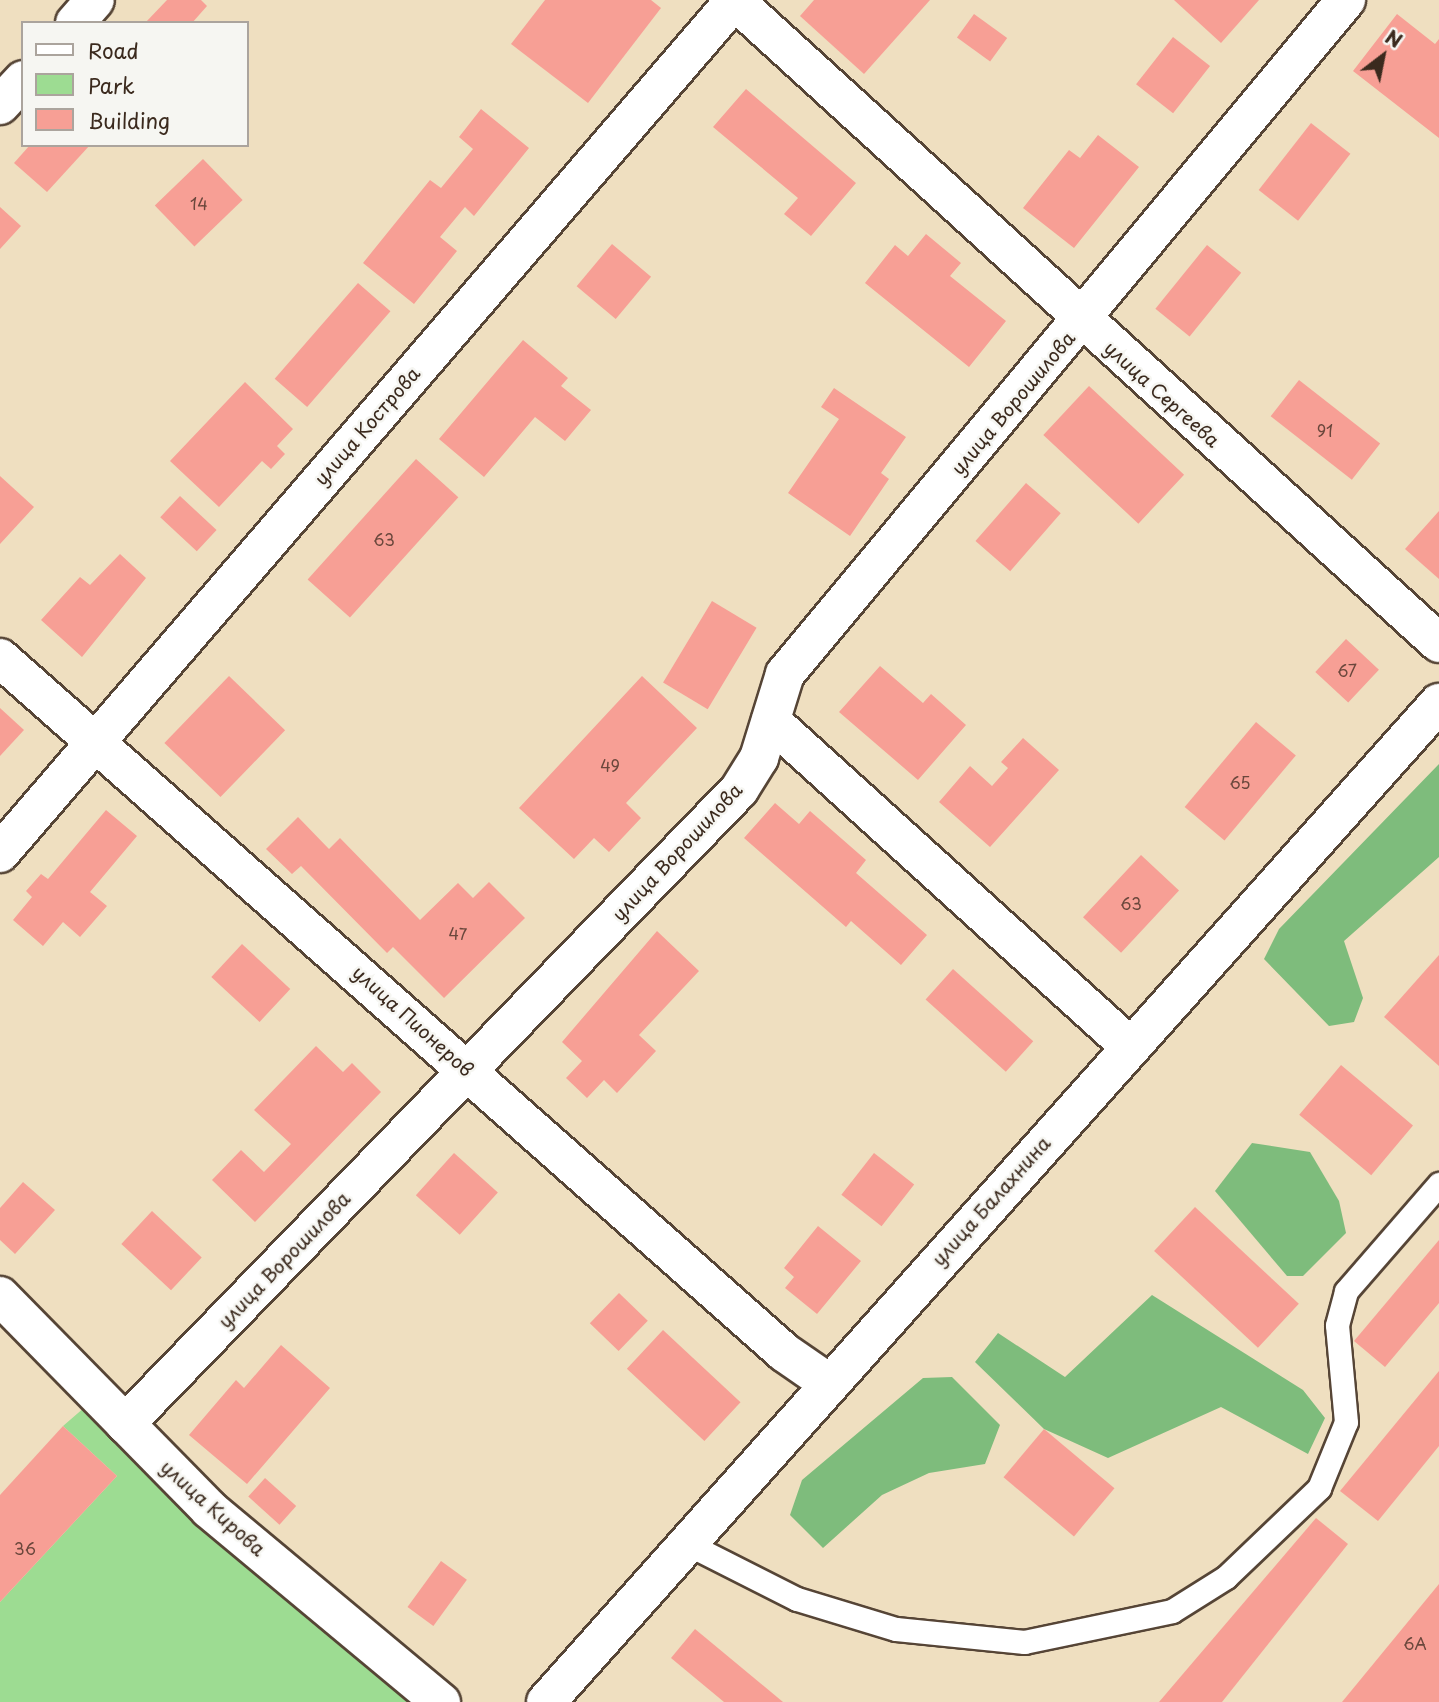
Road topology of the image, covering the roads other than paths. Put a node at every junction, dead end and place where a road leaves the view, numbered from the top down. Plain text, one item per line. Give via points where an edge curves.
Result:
1 (95, 0) edge
2 (734, 0) edge
3 (1346, 0) edge
4 (77, 21) edge
5 (21, 82) edge
6 (0, 105) edge
7 (1082, 321) junction
8 (1439, 643) edge
9 (0, 658) edge
10 (1439, 703) edge
11 (771, 722) junction
12 (97, 740) junction
13 (0, 853) edge
14 (1130, 1046) junction
15 (468, 1070) junction
16 (1439, 1184) edge
17 (0, 1296) edge
18 (827, 1382) junction
19 (125, 1424) junction
20 (686, 1543) junction
21 (441, 1702) edge
22 (546, 1702) edge

1 - 4 street
2 - 7 street, улица Сергеева
2 - 12 street, улица Кострова
3 - 7 street, улица Ворошилова
5 - 6 street
7 - 8 street, улица Сергеева
7 - 11 street, улица Ворошилова via 785,674
9 - 12 street, улица Пионеров
10 - 14 street, улица Балахнина
11 - 14 street
11 - 15 street, улица Ворошилова via 739,790
12 - 13 street, улица Кострова
12 - 15 street, улица Пионеров
14 - 18 street, улица Балахнина
15 - 18 street, улица Пионеров via 785,1353
15 - 19 street, улица Ворошилова
16 - 20 lane via 1346,1291 1337,1325 1346,1422 1319,1488 1226,1577 1172,1611 1024,1642 895,1629 797,1599
17 - 19 street, улица Кирова
18 - 20 street, улица Балахнина
19 - 21 street, улица Кирова via 209,1509
20 - 22 street, улица Балахнина

